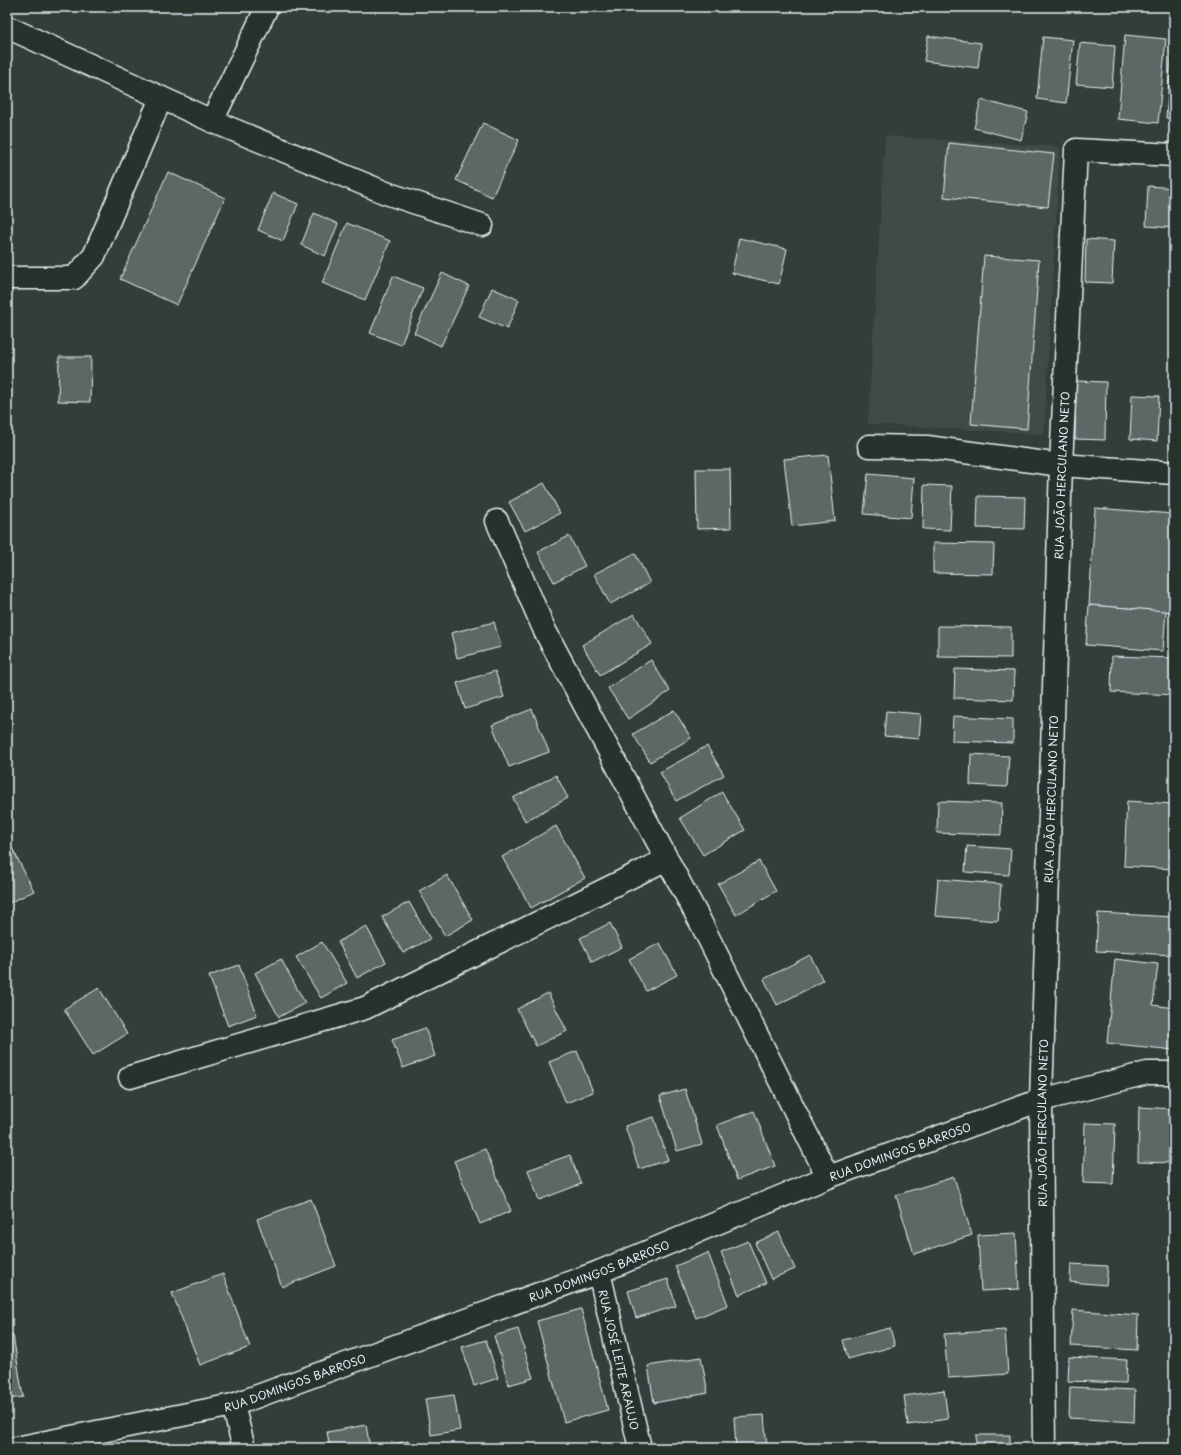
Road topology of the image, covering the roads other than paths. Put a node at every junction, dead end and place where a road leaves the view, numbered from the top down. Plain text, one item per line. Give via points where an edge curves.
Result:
1 (267, 7) edge
2 (7, 27) edge
3 (161, 98) junction
4 (212, 121) junction
5 (1174, 155) edge
6 (482, 225) dead end
7 (7, 278) edge
8 (869, 446) dead end
9 (1061, 465) junction
10 (1174, 473) edge
11 (497, 521) dead end
12 (667, 859) junction
13 (1174, 1073) edge
14 (130, 1077) dead end
15 (1041, 1100) junction
16 (828, 1177) junction
17 (599, 1272) junction
18 (233, 1405) junction
19 (16, 1448) edge
20 (244, 1448) edge
21 (640, 1448) edge
22 (1044, 1448) edge

1 - 4 street
2 - 3 street
3 - 4 street
3 - 7 street via 94,256 74,278
4 - 6 street via 386,193
5 - 9 street, RUA JOÃO HERCULANO NETO via 1076,150
8 - 9 street via 927,447
9 - 10 street
9 - 15 street, RUA JOÃO HERCULANO NETO
11 - 12 street via 545,631
12 - 14 street via 365,1008
12 - 16 street
13 - 15 street, RUA DOMINGOS BARROSO via 1148,1073
15 - 16 street, RUA DOMINGOS BARROSO
15 - 22 street, RUA JOÃO HERCULANO NETO
16 - 17 street, RUA DOMINGOS BARROSO
17 - 18 street, RUA DOMINGOS BARROSO
17 - 21 street, RUA JOSÉ LEITE ARAUJO
18 - 19 street, RUA DOMINGOS BARROSO
18 - 20 street

